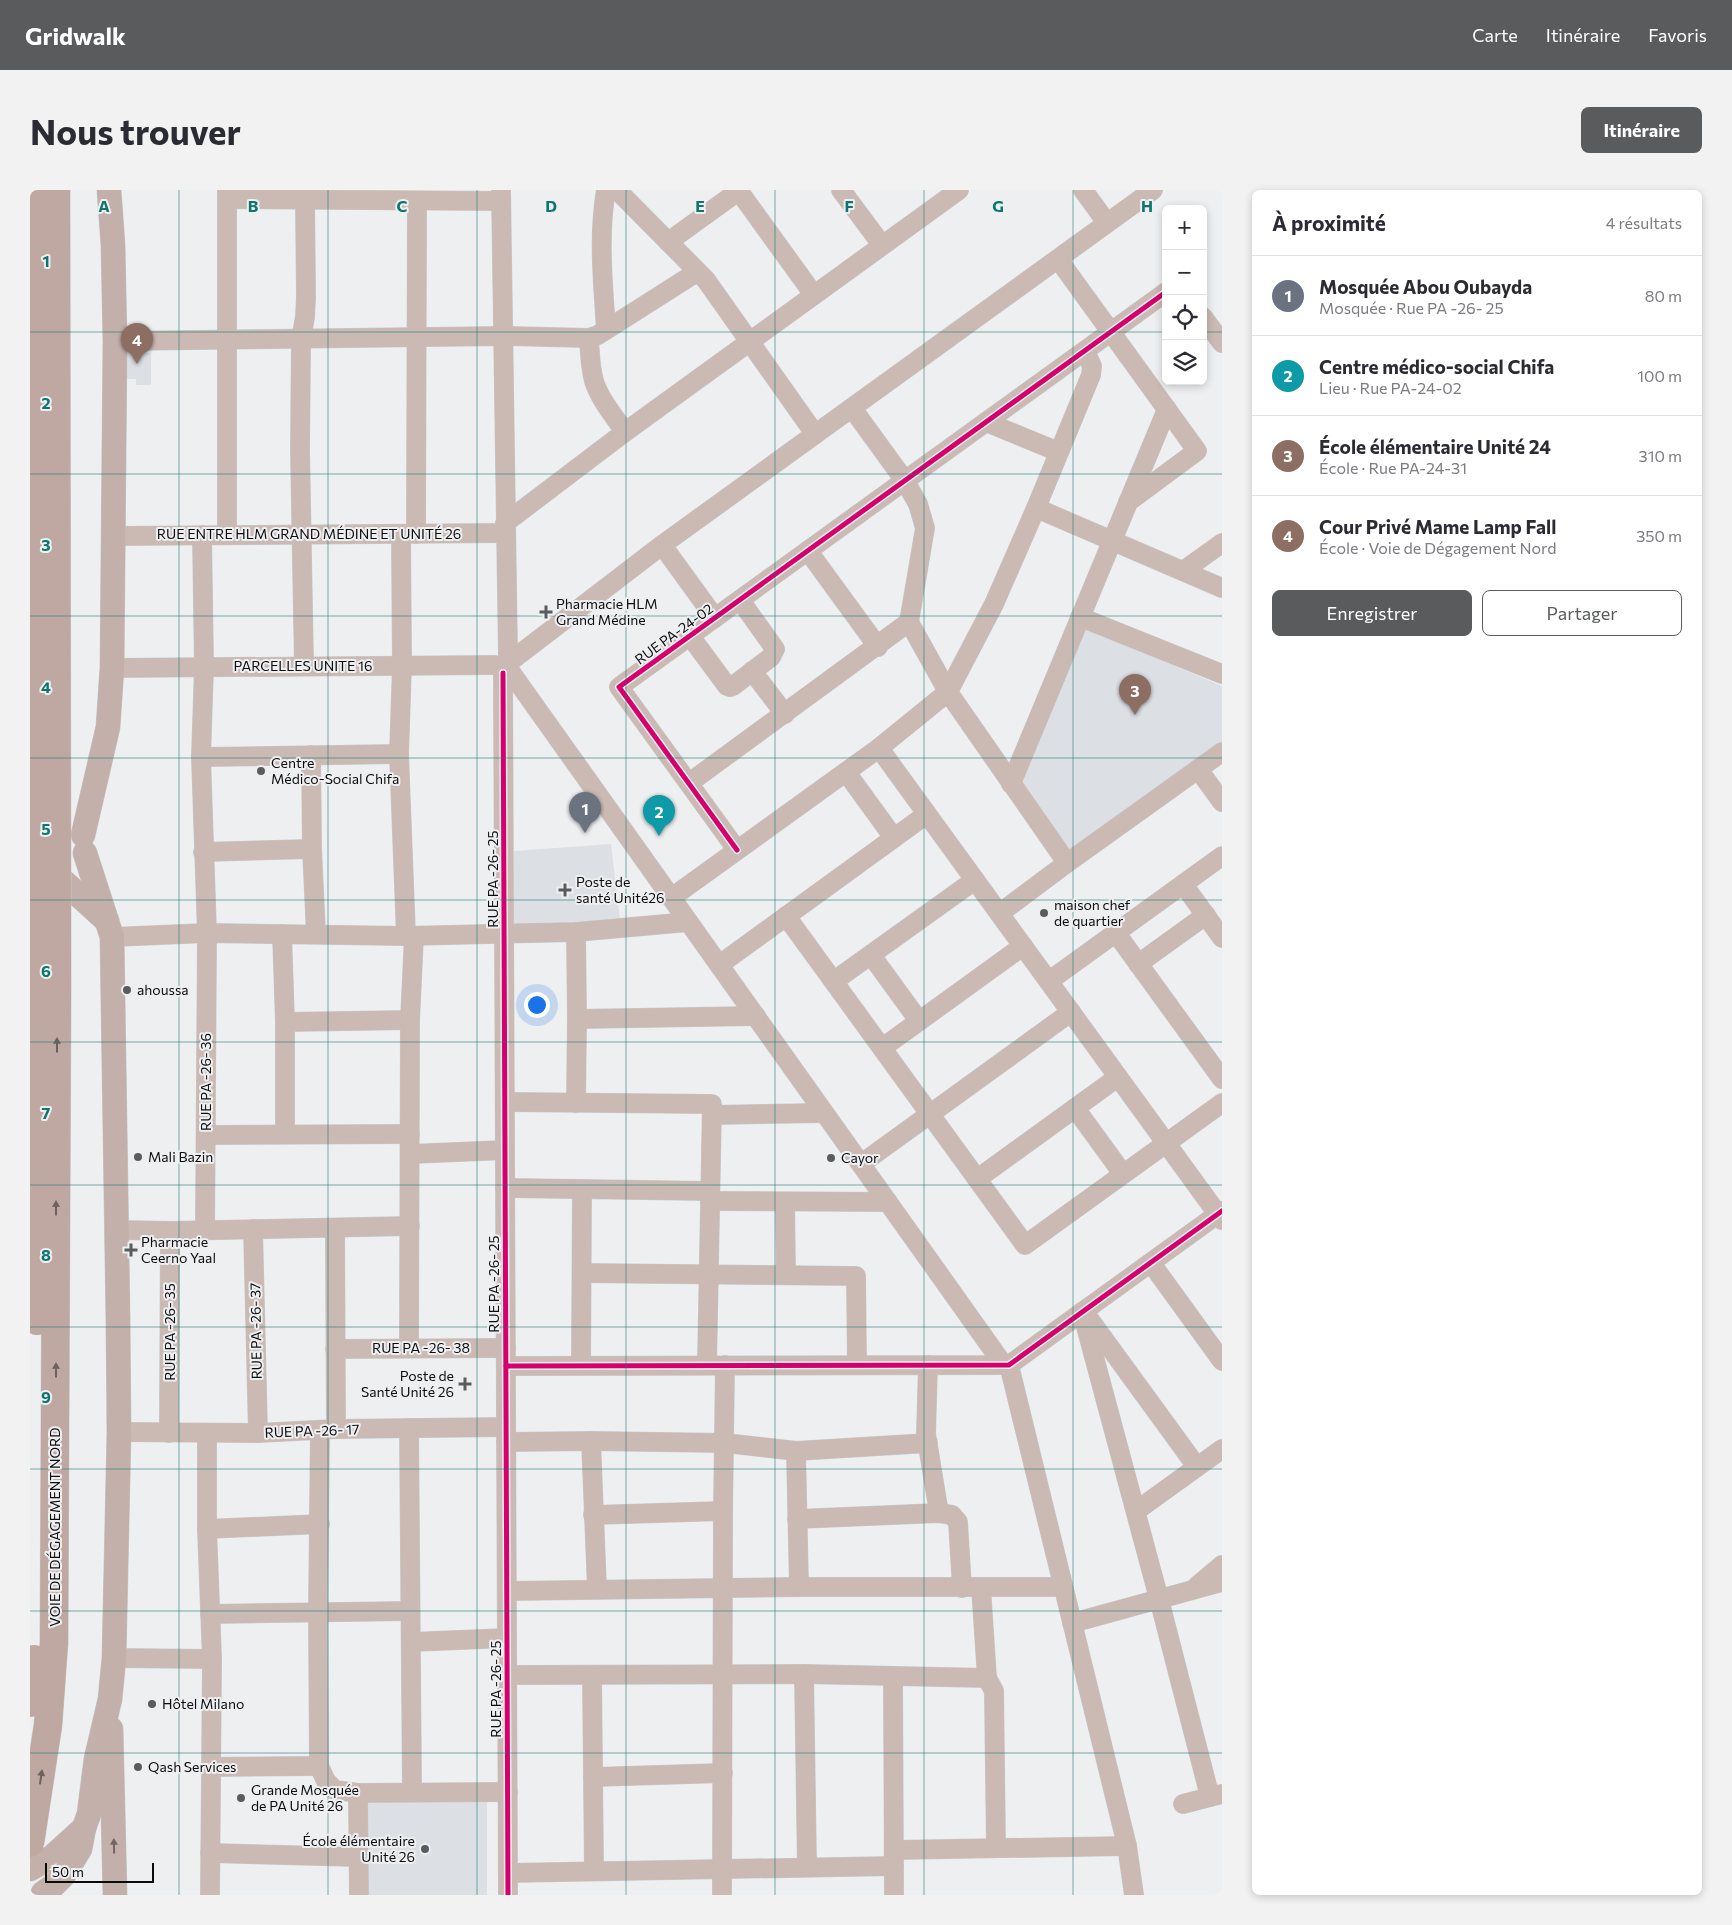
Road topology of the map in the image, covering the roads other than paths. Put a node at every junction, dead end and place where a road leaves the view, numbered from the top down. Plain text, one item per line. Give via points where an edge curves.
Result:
1 (33, 190) edge
2 (56, 190) edge
3 (109, 190) edge
4 (606, 190) edge
5 (617, 190) edge
6 (739, 190) edge
7 (841, 190) edge
8 (959, 190) edge
9 (1083, 190) edge
10 (1153, 190) edge
11 (227, 195) edge
12 (501, 195) edge
13 (305, 200) junction
14 (417, 201) junction
15 (1107, 224) junction
16 (668, 242) junction
17 (882, 246) junction
18 (1058, 259) junction
19 (697, 272) junction
20 (814, 295) junction
21 (1162, 295) edge
22 (1207, 322) edge
23 (1111, 332) junction
24 (598, 334) junction
25 (502, 336) junction
26 (416, 337) junction
27 (300, 339) junction
28 (227, 340) junction
29 (115, 341) junction
30 (750, 341) junction
31 (1222, 343) edge
32 (1085, 351) junction
33 (852, 408) junction
34 (1167, 408) junction
35 (986, 422) junction
36 (625, 432) junction
37 (816, 434) junction
38 (1059, 452) junction
39 (905, 481) junction
40 (1127, 503) junction
41 (1036, 508) junction
42 (505, 528) junction
43 (302, 534) junction
44 (409, 534) junction
45 (202, 535) junction
46 (227, 535) junction
47 (113, 536) junction
48 (1112, 540) junction
49 (1222, 543) edge
50 (662, 545) junction
51 (808, 551) junction
52 (1183, 572) junction
53 (1222, 588) edge
54 (740, 600) junction
55 (1080, 616) junction
56 (715, 618) junction
57 (909, 622) junction
58 (690, 636) junction
59 (878, 646) junction
60 (506, 665) junction
61 (304, 666) junction
62 (402, 666) junction
63 (204, 667) junction
64 (112, 668) junction
65 (752, 671) junction
66 (1222, 674) edge
67 (948, 692) junction
68 (785, 714) junction
69 (879, 748) junction
70 (1222, 752) edge
71 (399, 754) junction
72 (311, 755) junction
73 (201, 757) junction
74 (1198, 769) junction
75 (99, 772) junction
76 (846, 772) junction
77 (689, 783) junction
78 (1011, 784) junction
79 (1222, 802) edge
80 (927, 814) junction
81 (64, 816) junction
82 (30, 819) edge
83 (894, 838) junction
84 (84, 844) junction
85 (312, 849) junction
86 (738, 850) junction
87 (203, 852) junction
88 (1222, 856) edge
89 (1067, 863) junction
90 (975, 880) junction
91 (42, 884) edge
92 (1183, 884) junction
93 (671, 898) junction
94 (1000, 913) junction
95 (1206, 915) junction
96 (786, 916) junction
97 (688, 922) junction
98 (110, 930) junction
99 (576, 932) junction
100 (207, 933) junction
101 (1116, 933) junction
102 (282, 934) junction
103 (316, 934) junction
104 (504, 934) junction
105 (410, 936) junction
106 (1222, 938) edge
107 (1023, 946) junction
108 (871, 955) junction
109 (1138, 964) junction
110 (719, 965) junction
111 (1049, 981) junction
112 (834, 982) junction
113 (1071, 1012) junction
114 (756, 1016) junction
115 (577, 1019) junction
116 (410, 1020) junction
117 (919, 1021) junction
118 (285, 1022) junction
119 (882, 1048) junction
120 (1118, 1077) junction
121 (1222, 1079) edge
122 (505, 1102) junction
123 (576, 1103) junction
124 (1222, 1103) edge
125 (1075, 1108) junction
126 (824, 1113) junction
127 (930, 1114) junction
128 (712, 1115) junction
129 (285, 1134) junction
130 (410, 1134) junction
131 (206, 1135) junction
132 (1166, 1143) junction
133 (505, 1150) junction
134 (410, 1154) junction
135 (860, 1164) junction
136 (1123, 1174) junction
137 (977, 1179) junction
138 (505, 1188) junction
139 (582, 1190) junction
140 (710, 1196) junction
141 (785, 1202) junction
142 (888, 1202) junction
143 (1221, 1215) edge
144 (410, 1226) junction
145 (335, 1228) junction
146 (253, 1229) junction
147 (118, 1230) junction
148 (170, 1231) junction
149 (205, 1231) junction
150 (1151, 1262) junction
151 (582, 1274) junction
152 (709, 1275) junction
153 (786, 1275) junction
154 (1083, 1311) junction
155 (409, 1348) junction
156 (335, 1349) junction
157 (506, 1357) junction
158 (1222, 1361) edge
159 (1006, 1364) junction
160 (581, 1365) junction
161 (716, 1365) junction
162 (858, 1365) junction
163 (928, 1365) junction
164 (409, 1428) junction
165 (328, 1429) junction
166 (119, 1432) junction
167 (169, 1433) junction
168 (258, 1433) junction
169 (207, 1434) junction
170 (506, 1435) junction
171 (591, 1441) junction
172 (928, 1442) junction
173 (725, 1443) junction
174 (1222, 1449) edge
175 (796, 1451) junction
176 (1197, 1467) junction
177 (723, 1510) junction
178 (1136, 1511) junction
179 (939, 1513) junction
180 (593, 1515) junction
181 (798, 1519) junction
182 (320, 1524) junction
183 (207, 1528) junction
184 (1222, 1565) edge
185 (1222, 1582) edge
186 (799, 1587) junction
187 (1063, 1587) junction
188 (962, 1588) junction
189 (981, 1588) junction
190 (724, 1589) junction
191 (597, 1590) junction
192 (1192, 1590) junction
193 (507, 1591) junction
194 (1159, 1599) junction
195 (410, 1611) junction
196 (318, 1612) junction
197 (210, 1614) junction
198 (1072, 1623) junction
199 (507, 1638) junction
200 (410, 1642) junction
201 (114, 1658) junction
202 (212, 1659) junction
203 (804, 1674) junction
204 (507, 1675) junction
205 (592, 1675) junction
206 (724, 1675) junction
207 (893, 1676) junction
208 (987, 1678) junction
209 (110, 1699) junction
210 (30, 1703) edge
211 (319, 1766) junction
212 (212, 1768) junction
213 (723, 1774) junction
214 (593, 1777) junction
215 (412, 1792) junction
216 (508, 1792) junction
217 (358, 1793) junction
218 (1216, 1796) edge
219 (1182, 1804) dead end
220 (84, 1828) junction
221 (30, 1843) edge
222 (1127, 1846) junction
223 (996, 1847) junction
224 (210, 1854) junction
225 (358, 1857) junction
226 (894, 1858) junction
227 (807, 1868) junction
228 (30, 1869) edge
229 (723, 1869) junction
230 (594, 1871) junction
231 (508, 1873) junction
232 (39, 1889) edge
233 (115, 1895) edge
234 (210, 1895) edge
235 (359, 1895) edge
236 (508, 1895) edge
237 (722, 1895) edge
238 (894, 1895) edge
239 (1134, 1895) edge

1 - 210 highway, VOIE DE DÉGAGEMENT NORD, bridge via 37,1551
221 -> 2 highway, VOIE DE DÉGAGEMENT NORD, bridge via 48,1725 54,1644
3 - 29 main road
4 - 24 street
5 - 16 street
6 - 16 street
6 - 20 street
7 - 17 street
8 - 17 street
9 - 15 street
10 - 15 street
11 - 13 street
11 - 28 street
12 - 14 street
12 - 25 street, RUE PA -26- 25
13 - 14 street
13 - 27 street via 306,297
14 - 26 street
15 - 18 street
16 - 19 street
17 - 20 street
18 - 23 street
18 - 33 street
19 - 24 street
19 - 30 street
20 - 30 street
21 - 23 street, RUE PA-24-02
22 - 31 street
23 - 32 street, RUE PA-24-02
23 - 34 street
24 - 25 street
24 - 36 street via 590,365 594,381
25 - 26 street
25 - 42 street, RUE PA -26- 25
26 - 27 street
26 - 44 street
27 - 28 street
27 - 43 street
28 - 29 street
28 - 46 street
29 - 47 main road
30 - 36 street
30 - 37 street
32 - 35 street, RUE PA-24-02
32 - 38 street via 1092,366 1091,375
33 - 37 street
33 - 39 street
34 - 40 street
34 - 40 street via 1197,451
35 - 38 street
35 - 39 street, RUE PA-24-02
36 - 42 street
37 - 50 street
38 - 41 street
39 - 51 street, RUE PA-24-02
39 - 57 street via 918,504 925,528
40 - 48 street
41 - 48 street
41 - 67 street via 994,604
42 - 44 street, RUE ENTRE HLM GRAND MÉDINE ET UNITÉ 26
42 - 60 street, RUE PA -26- 25
43 - 44 street, RUE ENTRE HLM GRAND MÉDINE ET UNITÉ 26
43 - 46 street, RUE ENTRE HLM GRAND MÉDINE ET UNITÉ 26
43 - 61 street
44 - 62 street
45 - 46 street, RUE ENTRE HLM GRAND MÉDINE ET UNITÉ 26
45 - 47 street, RUE ENTRE HLM GRAND MÉDINE ET UNITÉ 26
45 - 63 street, RUE PA -26- 36
47 - 64 main road
48 - 52 street
48 - 55 street
49 - 52 street
50 - 56 street
50 - 60 street
51 - 54 street, RUE PA-24-02
51 - 59 street
52 - 53 street
54 - 56 street, RUE PA-24-02
54 - 65 street via 775,650
55 - 66 street
55 - 78 street
56 - 58 street, RUE PA-24-02
57 - 59 street
57 - 67 street
58 - 65 street via 727,686 733,686
58 - 77 street, RUE PA-24-02 via 619,687
59 - 68 street
60 - 62 street, PARCELLES UNITE 16
60 - 93 street
60 - 104 street, RUE PA -26- 25
61 - 62 street, PARCELLES UNITE 16
61 - 63 street, PARCELLES UNITE 16
62 - 71 street
63 - 64 street, PARCELLES UNITE 16
63 - 73 street, RUE PA -26- 36
64 - 75 main road via 108,727
65 - 68 street
67 - 69 street
67 - 78 street
68 - 77 street
69 - 76 street
69 - 80 street
70 - 74 street
71 - 72 street
71 - 105 street
72 - 73 street
72 - 85 street
73 - 87 street, RUE PA -26- 36
74 - 79 street
74 - 89 street
75 - 81 main road
75 - 84 main road
76 - 83 street
76 - 86 street
77 - 86 street, RUE PA-24-02
78 - 89 street
80 - 83 street
80 - 90 street
81 - 82 main road via 46,813
81 - 84 main road via 78,827
83 - 96 street
84 - 91 main road via 78,870
84 - 98 main road
85 - 87 street
85 - 103 street
86 - 93 street
87 - 100 street, RUE PA -26- 36
88 - 92 street
89 - 94 street
90 - 94 street
90 - 108 street
91 - 98 main road
92 - 95 street
92 - 101 street
93 - 97 street
94 - 107 street
95 - 106 street
95 - 109 street
96 - 110 street
96 - 112 street
97 - 99 street
97 - 110 street
98 - 100 street
98 - 147 main road
99 - 104 street
99 - 115 street
100 - 102 street
100 - 131 street, RUE PA -26- 36
101 - 109 street
101 - 111 street
102 - 103 street
102 - 118 street
103 - 105 street
104 - 105 street
104 - 122 street, RUE PA -26- 25
105 - 116 street
107 - 111 street
107 - 117 street
108 - 112 street
108 - 117 street
109 - 121 street
110 - 114 street
111 - 113 street
112 - 119 street
113 - 120 street
113 - 127 street
114 - 115 street
114 - 126 street
115 - 123 street
116 - 118 street
116 - 130 street
117 - 119 street
118 - 129 street
119 - 127 street
120 - 125 street
120 - 132 street
122 - 123 street
122 - 133 street, RUE PA -26- 25
123 - 128 street via 712,1104
124 - 132 street
125 - 136 street
125 - 137 street
126 - 128 street
126 - 135 street
127 - 135 street
127 - 137 street
128 - 140 street
129 - 130 street
129 - 131 street
130 - 134 street
131 - 149 street, RUE PA -26- 36
132 - 136 street
132 - 143 street
133 - 134 street
133 - 138 street, RUE PA -26- 25
134 - 144 street
135 - 142 street
136 - 137 street via 1025,1245
138 - 139 street
138 - 157 street, RUE PA -26- 25
139 - 140 street
139 - 151 street
140 - 141 street
140 - 152 street
141 - 142 street
141 - 153 street
142 - 159 street
143 - 150 street
144 - 145 street
144 - 155 street
145 - 146 street
145 - 156 street
146 - 149 street
146 - 168 street, RUE PA -26- 37
147 - 148 street
147 - 166 main road
148 - 149 street
148 - 167 street, RUE PA -26- 35
150 - 154 street
150 - 158 street
151 - 152 street
151 - 160 street
152 - 153 street
152 - 161 street
153 - 162 street via 856,1276
154 - 159 street
154 - 176 street
154 - 178 street
155 - 156 street, RUE PA -26- 38
155 - 157 street, RUE PA -26- 38
156 - 165 street
157 - 160 street, RUE PA -26- 38
157 - 170 street, RUE PA -26- 25
159 - 163 street, RUE PA -26- 38
159 - 187 street
160 - 161 street, RUE PA -26- 38
161 - 162 street, RUE PA -26- 38
161 - 173 street
162 - 163 street, RUE PA -26- 38
163 - 172 street
164 - 165 street, RUE PA -26- 17
164 - 170 street, RUE PA -26- 17
164 - 195 street
165 - 168 street, RUE PA -26- 17
165 - 182 street
166 - 167 street, RUE PA -26- 17
166 - 201 main road
167 - 169 street, RUE PA -26- 17
168 - 169 street, RUE PA -26- 17
169 - 183 street
170 - 171 street, RUE PA -26- 17
170 - 193 street, RUE PA -26- 25
171 - 173 street, RUE PA -26- 17
171 - 180 street
172 - 175 street, RUE PA -26- 17
172 - 179 street
173 - 175 street, RUE PA -26- 17
173 - 177 street
174 - 176 street
175 - 181 street
176 - 178 street
177 - 180 street
177 - 190 street
178 - 194 street
179 - 181 street
179 - 188 street via 952,1516 958,1522
180 - 191 street
181 - 186 street
182 - 183 street
182 - 196 street
183 - 197 street
184 - 192 street
185 - 192 street
186 - 188 street
186 - 190 street
187 - 189 street
187 - 198 street
188 - 189 street
189 - 208 street
190 - 191 street
190 - 206 street
191 - 193 street
192 - 194 street
193 - 199 street, RUE PA -26- 25
194 - 198 street
194 - 218 street
195 - 196 street
195 - 200 street
196 - 197 street
196 - 211 street
197 - 202 street
198 - 222 street
199 - 200 street
199 - 204 street, RUE PA -26- 25
200 - 215 street
201 - 202 street
201 - 209 main road
202 - 212 street
203 - 206 street
203 - 207 street
203 - 227 street
204 - 205 street
204 - 216 street, RUE PA -26- 25
205 - 206 street
205 - 214 street
206 - 213 street
207 - 208 street
207 - 226 street
208 - 223 street via 994,1691
209 - 220 main road
233 -> 209 main road
211 - 212 street
211 - 217 street via 335,1790
212 - 224 street
213 - 214 street
213 - 229 street
214 - 230 street
215 - 216 street
215 - 217 street
216 - 231 street, RUE PA -26- 25
217 - 225 street
218 - 219 street
220 - 228 main road via 52,1857
220 - 232 main road via 80,1849 71,1866 54,1885
222 - 223 street
222 - 239 street
223 - 226 street
224 - 225 street
224 - 234 street
225 - 235 street
226 - 227 street
226 - 238 street
227 - 229 street
229 - 230 street
229 - 237 street
230 - 231 street
231 - 236 street, RUE PA -26- 25

